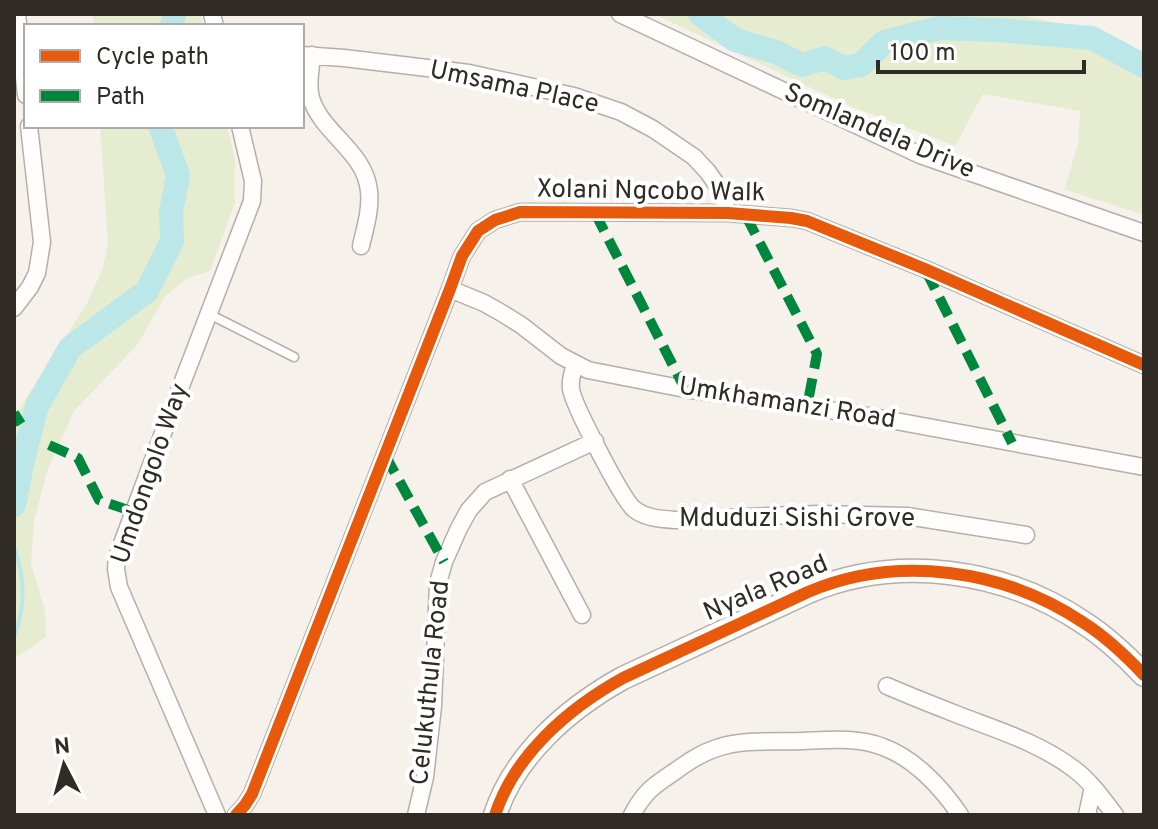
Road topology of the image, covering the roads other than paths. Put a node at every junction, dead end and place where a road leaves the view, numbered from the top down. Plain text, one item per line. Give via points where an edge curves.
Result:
1 (17, 14) edge
2 (620, 14) edge
3 (307, 55) edge
4 (24, 77) edge
5 (28, 128) edge
6 (240, 128) edge
7 (728, 213) junction
8 (1144, 233) edge
9 (361, 246) dead end
10 (450, 289) junction
11 (14, 308) edge
12 (208, 313) junction
13 (294, 357) dead end
14 (575, 365) junction
15 (1144, 365) edge
16 (595, 441) junction
17 (1144, 467) edge
18 (510, 479) junction
19 (1026, 535) dead end
20 (582, 615) dead end
21 (1144, 675) edge
22 (887, 686) dead end
23 (1093, 787) junction
24 (217, 815) edge
25 (236, 815) edge
26 (416, 815) edge
27 (495, 815) edge
28 (632, 815) edge
29 (960, 815) edge
30 (1087, 815) edge
31 (1115, 815) edge

1 - 4 street
2 - 8 street, Somlandela Drive via 920,155
3 - 7 street, Umsama Place via 469,73 621,112 694,157 719,188
3 - 9 street via 316,109 356,157 369,188
5 - 11 street via 42,242 37,273
6 - 12 street, Umdongolo Way via 253,193
7 - 10 street, Xolani Ngcobo Walk via 520,212 478,231
7 - 15 street, Xolani Ngcobo Walk via 823,226
10 - 14 street, Umkhamanzi Road via 500,312
10 - 25 street, Xolani Ngcobo Walk via 252,794
12 - 13 lane
12 - 24 street, Umdongolo Way via 116,569 119,587
14 - 16 street, Mduduzi Sishi Grove via 573,397
14 - 17 street, Umkhamanzi Road via 607,375
16 - 18 street, Celukuthula Road
16 - 19 street, Mduduzi Sishi Grove via 623,496 635,510 652,517 907,516
18 - 20 street
18 - 26 street, Celukuthula Road via 485,492 469,510 438,583 433,706
21 - 27 street, Nyala Road via 1083,622 1010,587 929,571 855,577 823,585 596,692 540,741 515,774
22 - 23 street via 1014,735 1074,769
23 - 30 street
23 - 31 street
28 - 29 street via 650,789 717,748 849,741 885,747 901,756 940,789

